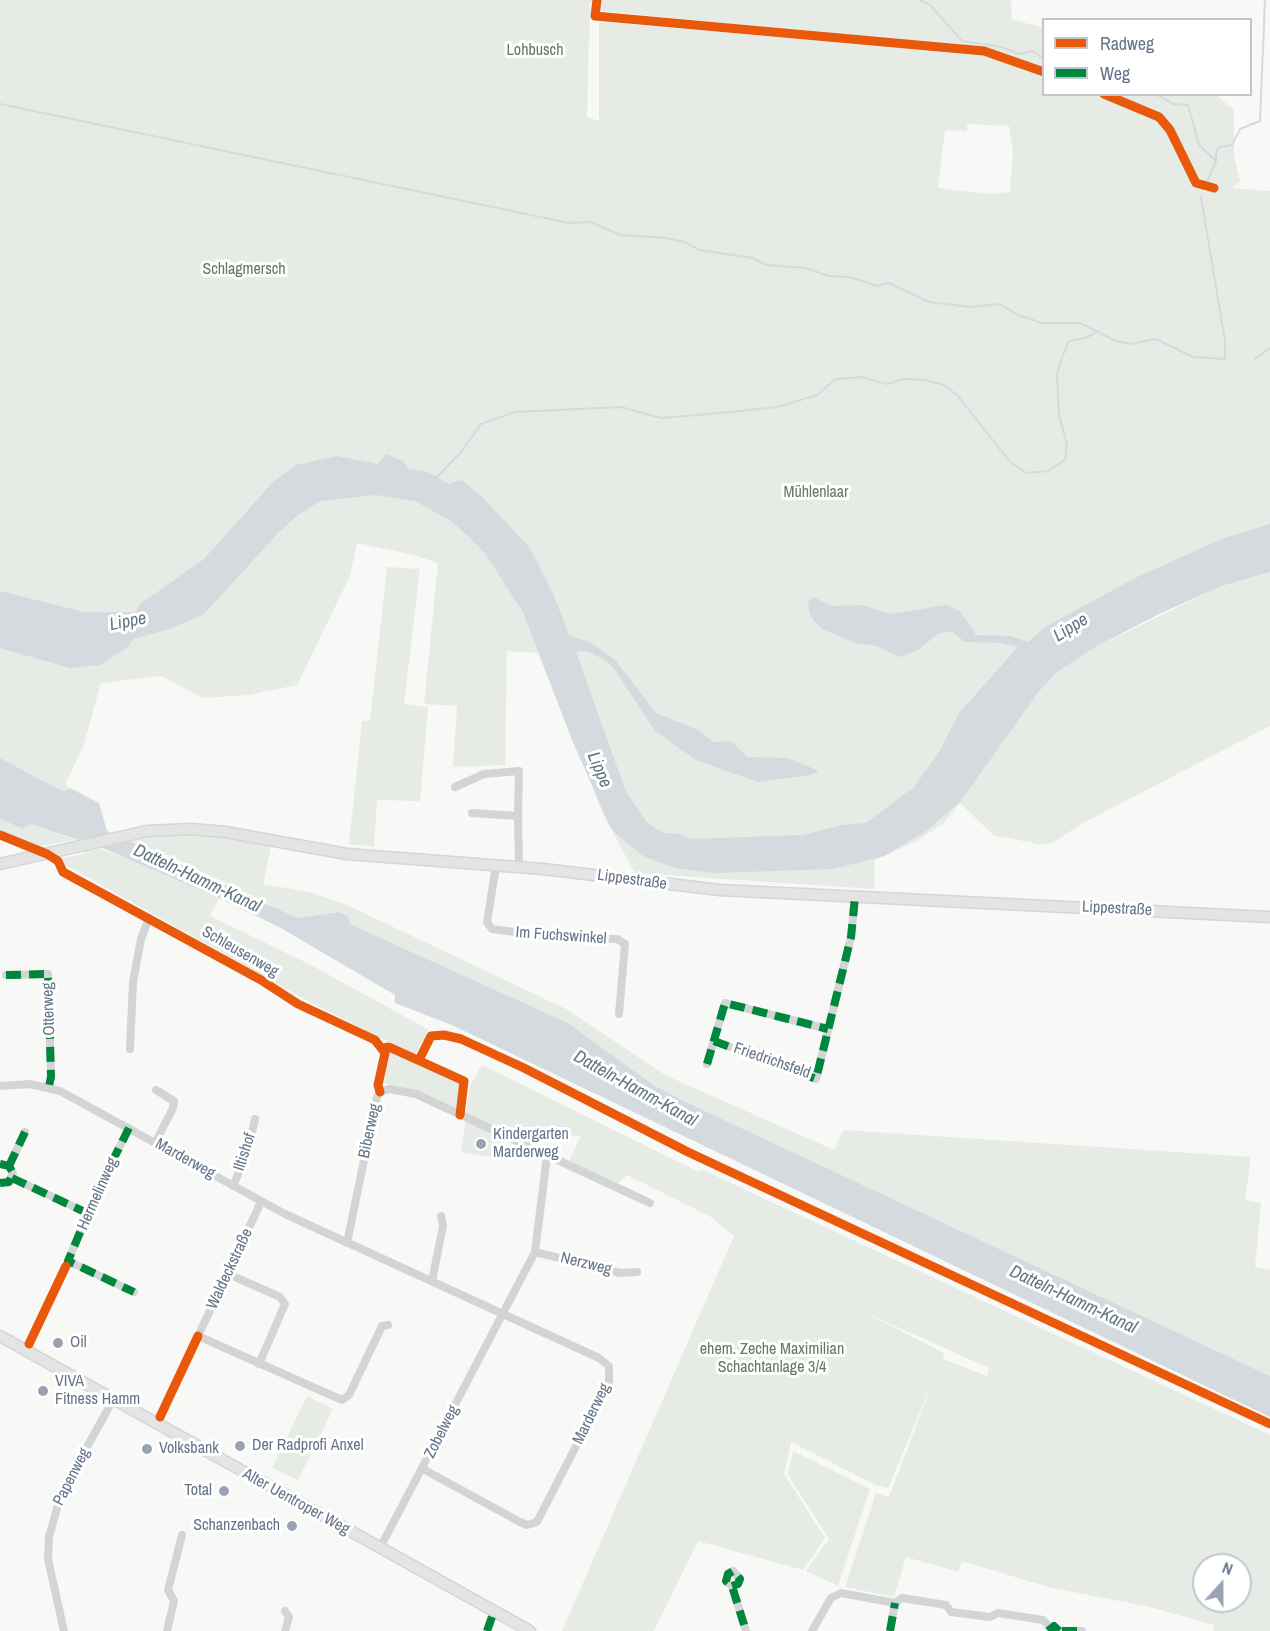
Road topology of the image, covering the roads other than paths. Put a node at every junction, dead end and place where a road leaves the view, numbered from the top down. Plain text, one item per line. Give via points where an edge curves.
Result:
1 (455, 787) dead end
2 (472, 813) dead end
3 (518, 816) junction
4 (47, 855) junction
5 (0, 864) edge
6 (496, 866) junction
7 (519, 867) junction
8 (855, 897) junction
9 (1270, 917) edge
10 (149, 918) junction
11 (6, 975) dead end
12 (619, 1014) dead end
13 (828, 1029) junction
14 (714, 1041) junction
15 (130, 1049) dead end
16 (707, 1064) dead end
17 (0, 1086) edge
18 (48, 1086) junction
19 (156, 1090) dead end
20 (380, 1092) junction
21 (255, 1119) dead end
22 (129, 1128) junction
23 (25, 1132) dead end
24 (155, 1143) junction
25 (548, 1156) junction
26 (0, 1164) edge
27 (9, 1166) junction
28 (12, 1178) junction
29 (0, 1183) edge
30 (233, 1186) junction
31 (261, 1202) junction
32 (650, 1203) dead end
33 (87, 1213) junction
34 (441, 1216) dead end
35 (347, 1243) junction
36 (535, 1251) junction
37 (637, 1272) dead end
38 (228, 1274) junction
39 (432, 1281) junction
40 (134, 1292) dead end
41 (502, 1314) junction
42 (388, 1325) dead end
43 (0, 1335) edge
44 (259, 1364) junction
45 (113, 1400) junction
46 (423, 1469) junction
47 (182, 1535) dead end
48 (380, 1548) junction
49 (732, 1586) dead end
50 (895, 1603) junction
51 (285, 1611) dead end
52 (494, 1611) junction
53 (1049, 1629) edge
54 (64, 1631) edge
55 (167, 1631) edge
56 (285, 1631) edge
57 (487, 1631) edge
58 (530, 1631) edge
59 (746, 1631) edge
60 (812, 1631) edge
61 (890, 1631) edge
62 (1061, 1631) edge
63 (1083, 1631) edge

1 - 3 street via 484,774 519,771
2 - 3 street
3 - 7 street
4 - 5 main road, Lippestraße
4 - 6 main road, Lippestraße via 166,829 225,832 347,854
4 - 10 street, Schleusenweg via 58,861 63,872
6 - 7 main road, Lippestraße
6 - 12 street, Im Fuchswinkel via 487,922 492,929 551,937 617,939 625,944
7 - 8 main road, Lippestraße via 720,890
8 - 9 main road, Lippestraße
8 - 13 street, Friedrichsfeld via 851,937
10 - 15 street via 133,982
10 - 20 street, Schleusenweg via 298,1004 375,1040 385,1053
11 - 18 street, Otterweg via 48,974
13 - 14 street, Friedrichsfeld via 725,1003
13 - 14 street, Friedrichsfeld via 816,1079
14 - 16 street, Friedrichsfeld
17 - 18 street, Marderweg
18 - 22 street, Marderweg
19 - 24 street via 174,1101
20 - 25 street, Biberweg via 390,1089 416,1094
20 - 35 street, Biberweg
21 - 30 street, Iltishof via 247,1155
22 - 24 street, Marderweg
22 - 33 street, Hermelinweg
23 - 27 street
24 - 30 street, Marderweg
25 - 32 street, Biberweg
25 - 36 street
26 - 27 street
27 - 28 street
28 - 29 street
28 - 33 street
30 - 31 street, Marderweg
31 - 35 street, Marderweg
31 - 38 street, Waldeckstraße
33 - 40 street, Hermelinweg via 68,1261
34 - 39 street via 443,1226
35 - 39 street, Marderweg
36 - 37 street, Nerzweg via 620,1273
36 - 41 street
38 - 44 street via 280,1297 285,1304
38 - 44 street, Waldeckstraße via 198,1336
39 - 41 street, Marderweg
41 - 46 street, Zobelweg
41 - 46 street, Marderweg via 604,1361 610,1372 609,1382 542,1516 527,1525
42 - 44 street via 382,1326 344,1400
43 - 45 main road, Alter Uentroper Weg
45 - 48 main road, Alter Uentroper Weg
45 - 54 street, Papenweg via 61,1494 49,1537 48,1559
46 - 48 street, Zobelweg
47 - 55 street via 168,1590 174,1601
48 - 52 main road, Alter Uentroper Weg
49 - 59 street
50 - 53 street via 902,1598 946,1605 951,1612 990,1617 1009,1614 1043,1620
50 - 60 street via 836,1594
50 - 61 street
51 - 56 street via 289,1617
52 - 57 street
52 - 58 main road, Alter Uentroper Weg
53 - 62 street via 1056,1627
62 - 63 street

